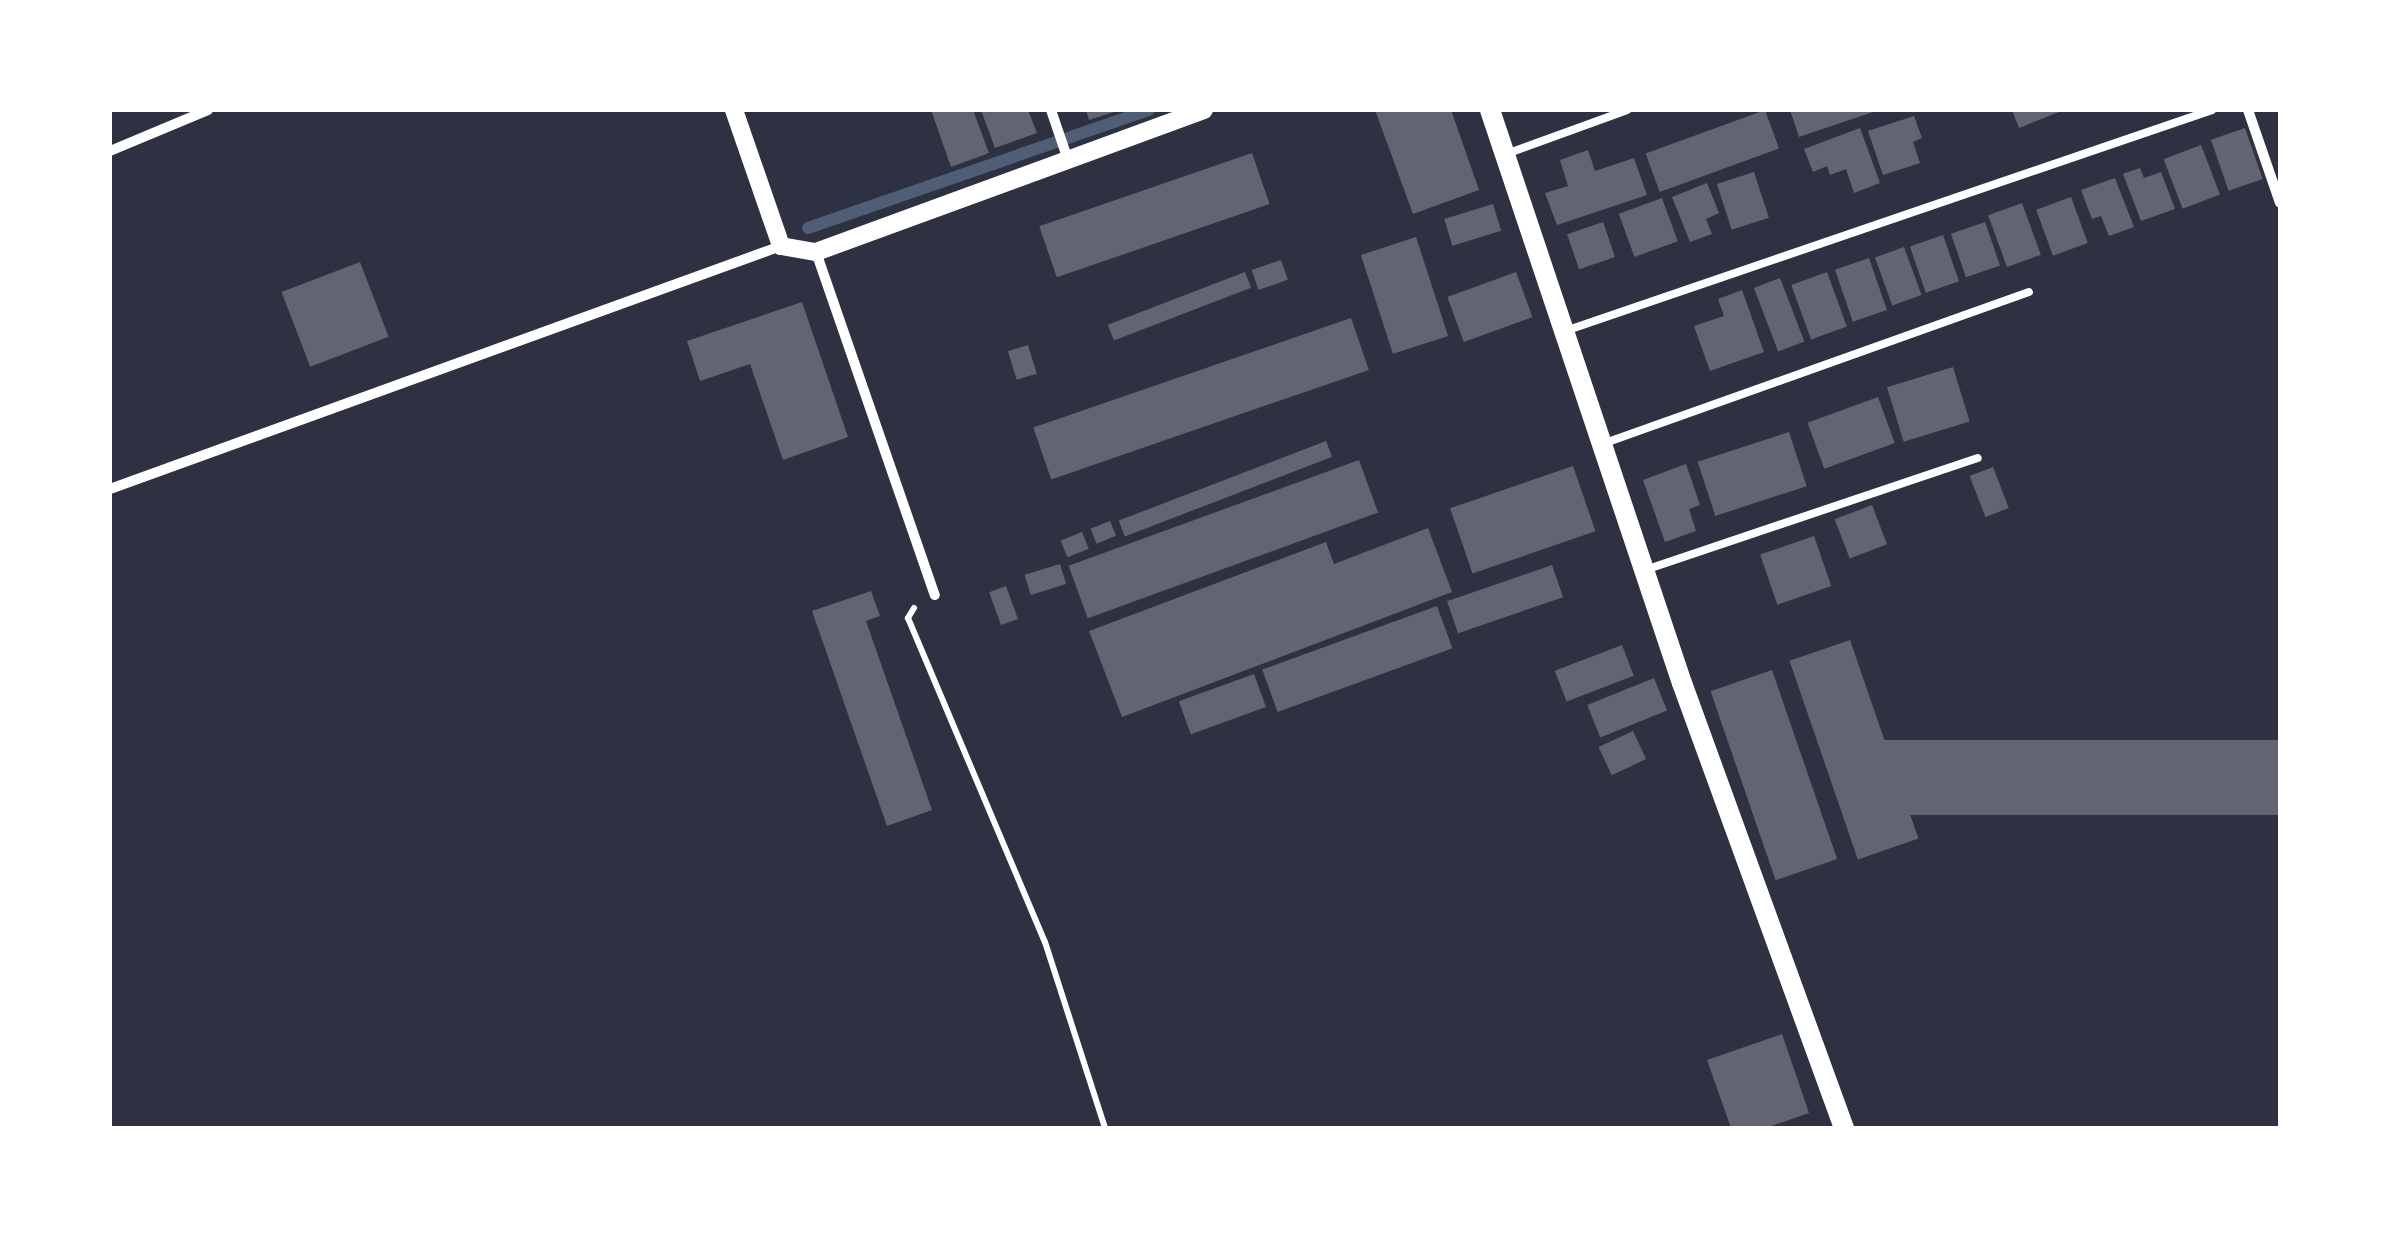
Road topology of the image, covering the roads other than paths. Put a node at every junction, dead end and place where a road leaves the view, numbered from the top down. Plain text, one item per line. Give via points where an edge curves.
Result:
1 (208, 110) edge
2 (734, 110) edge
3 (1051, 110) edge
4 (1204, 110) edge
5 (1490, 110) edge
6 (1627, 110) edge
7 (2212, 110) edge
8 (2248, 110) edge
9 (110, 150) edge
10 (1504, 155) junction
11 (1068, 160) junction
12 (2280, 202) edge
13 (780, 246) junction
14 (816, 252) junction
15 (2029, 292) dead end
16 (1564, 332) junction
17 (1602, 444) junction
18 (1978, 458) dead end
19 (110, 489) edge
20 (1644, 570) junction
21 (935, 595) road end
22 (1844, 1128) edge

1 - 9 street
2 - 13 street
3 - 11 street
4 - 11 street
5 - 10 main road
6 - 10 lane
7 - 16 lane
8 - 12 street
10 - 16 main road
11 - 14 street
13 - 14 street
13 - 19 street
14 - 21 street
15 - 17 lane
16 - 17 main road
17 - 20 main road
18 - 20 lane
20 - 22 main road

